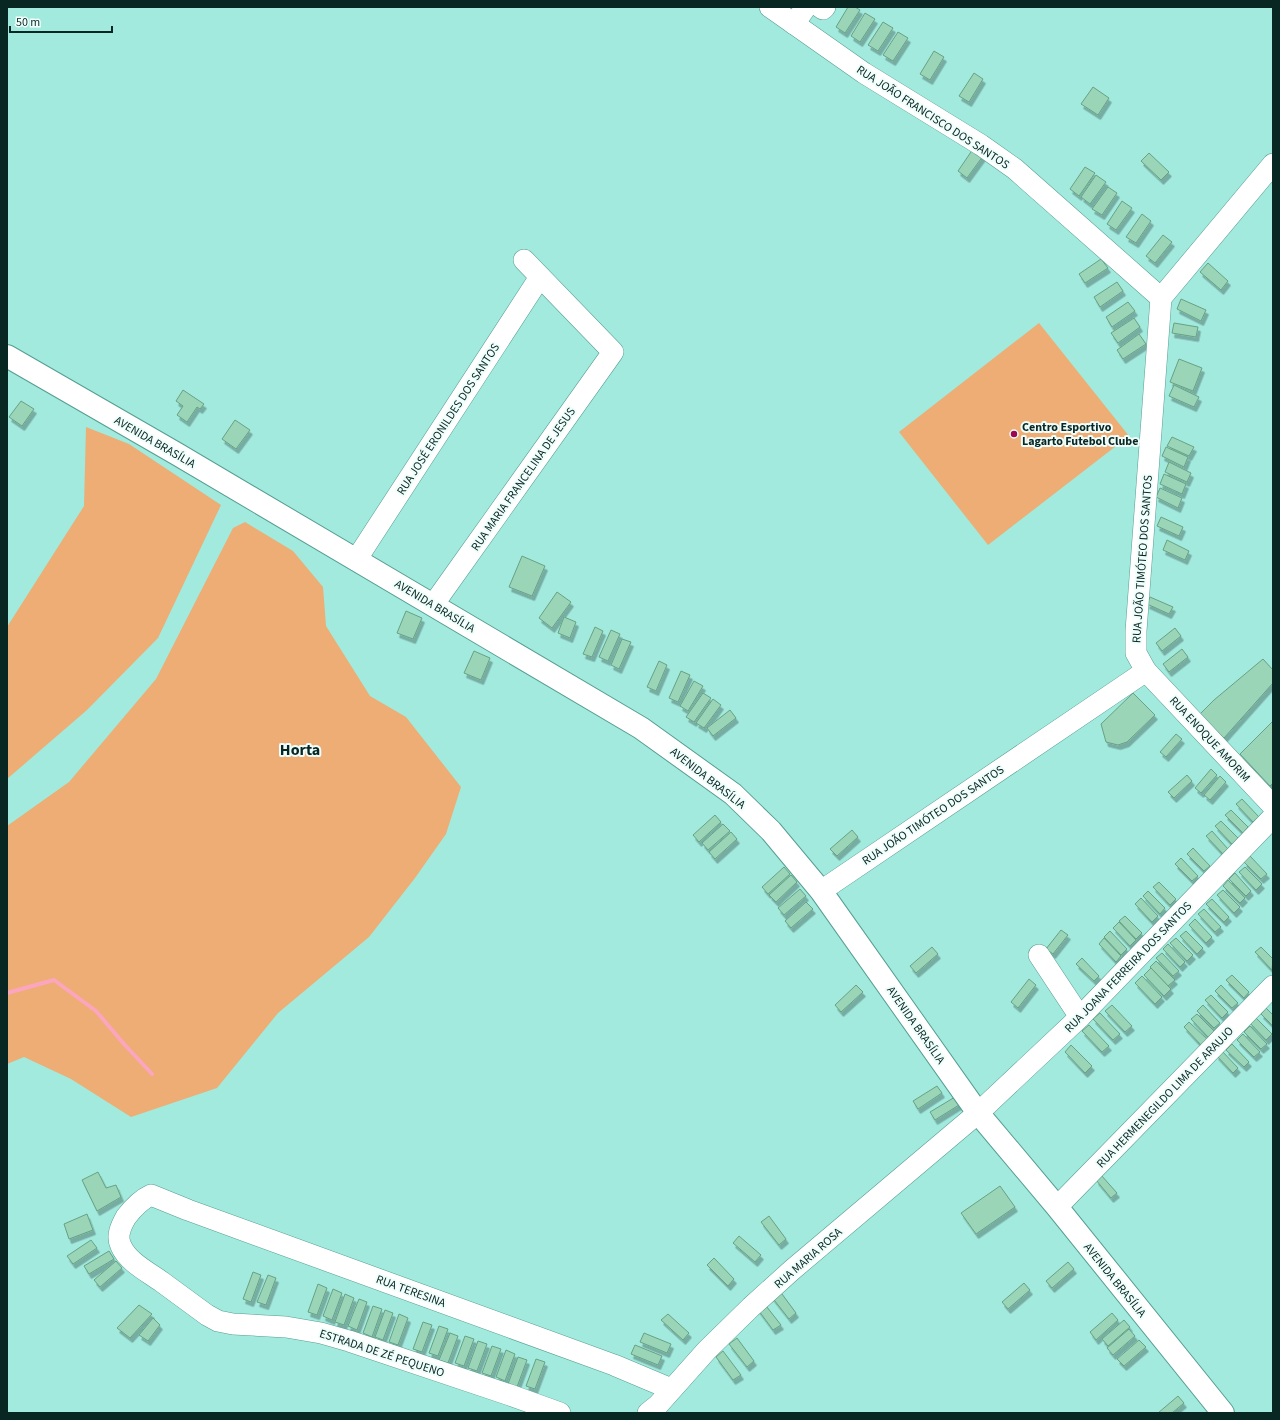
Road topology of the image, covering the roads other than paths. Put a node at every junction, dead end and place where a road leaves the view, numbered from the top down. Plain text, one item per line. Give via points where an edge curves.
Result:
1 (770, 7) edge
2 (806, 7) edge
3 (820, 7) edge
4 (825, 7) edge
5 (794, 24) junction
6 (1273, 164) edge
7 (524, 260) dead end
8 (540, 278) junction
9 (1161, 298) junction
10 (7, 356) edge
11 (356, 560) junction
12 (433, 606) junction
13 (1146, 671) junction
14 (1273, 806) edge
15 (1273, 817) edge
16 (821, 891) junction
17 (1039, 955) dead end
18 (1273, 986) edge
19 (1080, 1017) junction
20 (978, 1113) junction
21 (151, 1195) joint
22 (1056, 1207) junction
23 (672, 1389) junction
24 (560, 1413) edge
25 (648, 1413) edge
26 (1223, 1413) edge

1 - 5 street, RUA JOÃO FRANCISCO DOS SANTOS
2 - 5 street
3 - 4 street
5 - 9 street, RUA JOÃO FRANCISCO DOS SANTOS via 864,73 981,144 1015,169
6 - 9 street
7 - 8 street
8 - 11 street, RUA JOSÉ ERONILDES DOS SANTOS
8 - 12 street, RUA MARIA FRANCELINA DE JESUS via 613,352
9 - 13 street, RUA JOÃO TIMÓTEO DOS SANTOS via 1136,631 1136,653
10 - 11 main road, AVENIDA BRASÍLIA
11 - 12 main road, AVENIDA BRASÍLIA
12 - 16 main road, AVENIDA BRASÍLIA via 641,728 733,794 771,830
13 - 14 street, RUA ENOQUE AMORIM
13 - 16 street, RUA JOÃO TIMÓTEO DOS SANTOS
15 - 19 street, RUA JOANA FERREIRA DOS SANTOS
16 - 20 main road, AVENIDA BRASÍLIA
17 - 19 street
18 - 22 street, RUA HERMENEGILDO LIMA DE ARAUJO
19 - 20 street, RUA JOANA FERREIRA DOS SANTOS
20 - 22 main road, AVENIDA BRASÍLIA
20 - 23 street, RUA MARIA ROSA via 792,1270 707,1350
21 - 23 street, RUA TERESINA
21 - 24 street, ESTRADA DE ZÉ PEQUENO via 136,1204 123,1222 118,1237 120,1245 140,1266 213,1319 233,1324 286,1327 321,1333
22 - 26 main road, AVENIDA BRASÍLIA
23 - 25 street, RUA MARIA ROSA

